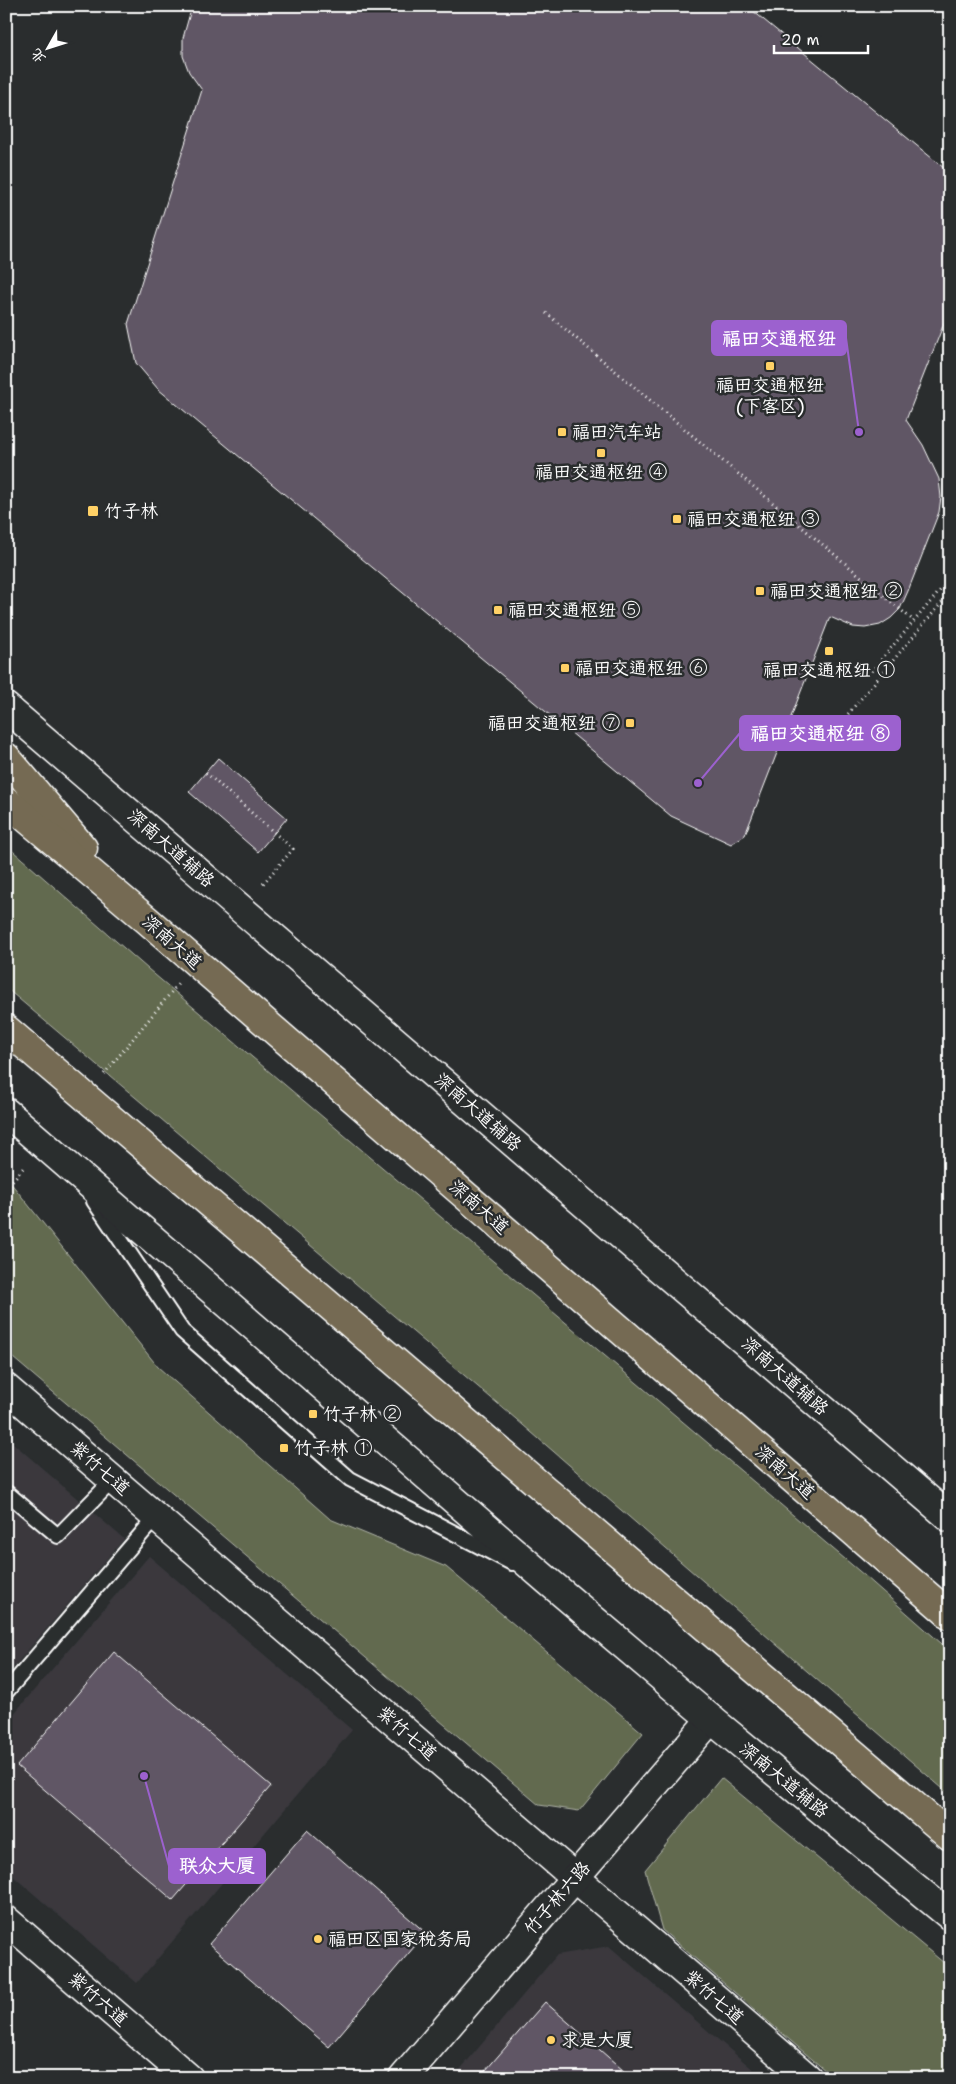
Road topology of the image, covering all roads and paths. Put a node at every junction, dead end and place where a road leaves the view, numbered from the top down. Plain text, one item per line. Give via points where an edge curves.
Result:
1 (546, 313) dead end
2 (950, 579) edge
3 (950, 593) edge
4 (914, 621) junction
5 (868, 675) dead end
6 (6, 706) edge
7 (848, 714) dead end
8 (6, 757) edge
9 (206, 774) dead end
10 (6, 801) edge
11 (242, 909) junction
12 (147, 920) junction
13 (196, 963) junction
14 (6, 1029) edge
15 (85, 1096) junction
16 (6, 1112) edge
17 (44, 1145) junction
18 (74, 1171) junction
19 (6, 1188) edge
20 (6, 1388) edge
21 (114, 1480) junction
22 (6, 1492) edge
23 (156, 1517) junction
24 (950, 1518) edge
25 (548, 1581) junction
26 (950, 1615) edge
27 (6, 1692) edge
28 (711, 1719) junction
29 (950, 1836) edge
30 (574, 1878) junction
31 (950, 1916) edge
32 (6, 1920) edge
33 (189, 2078) edge
34 (403, 2078) edge
35 (808, 2078) edge

1 - 4 path
2 - 4 path
3 - 7 path
4 - 5 path
6 - 11 main road, 深南大道辅路
8 - 12 main road
9 - 11 path via 293,849
10 - 12 main road, 深南大道
11 - 24 main road, 深南大道辅路
12 - 13 main road, 深南大道
13 - 15 path
13 - 26 main road, 深南大道
14 - 15 main road
15 - 29 main road
16 - 17 main road, 深南大道辅路
17 - 18 main road, 深南大道辅路
17 - 19 path
18 - 25 main road, 深南大道辅路
18 - 25 lane via 182,1331 350,1479
20 - 21 main road, 紫竹七道
21 - 22 lane via 58,1536
21 - 23 main road, 紫竹七道
23 - 27 lane
23 - 30 main road, 紫竹七道
25 - 28 main road, 深南大道辅路
28 - 30 main road, 竹子林六路
28 - 31 main road, 深南大道辅路
30 - 34 main road, 竹子林六路
30 - 35 main road, 紫竹七道
32 - 33 main road, 紫竹六道

